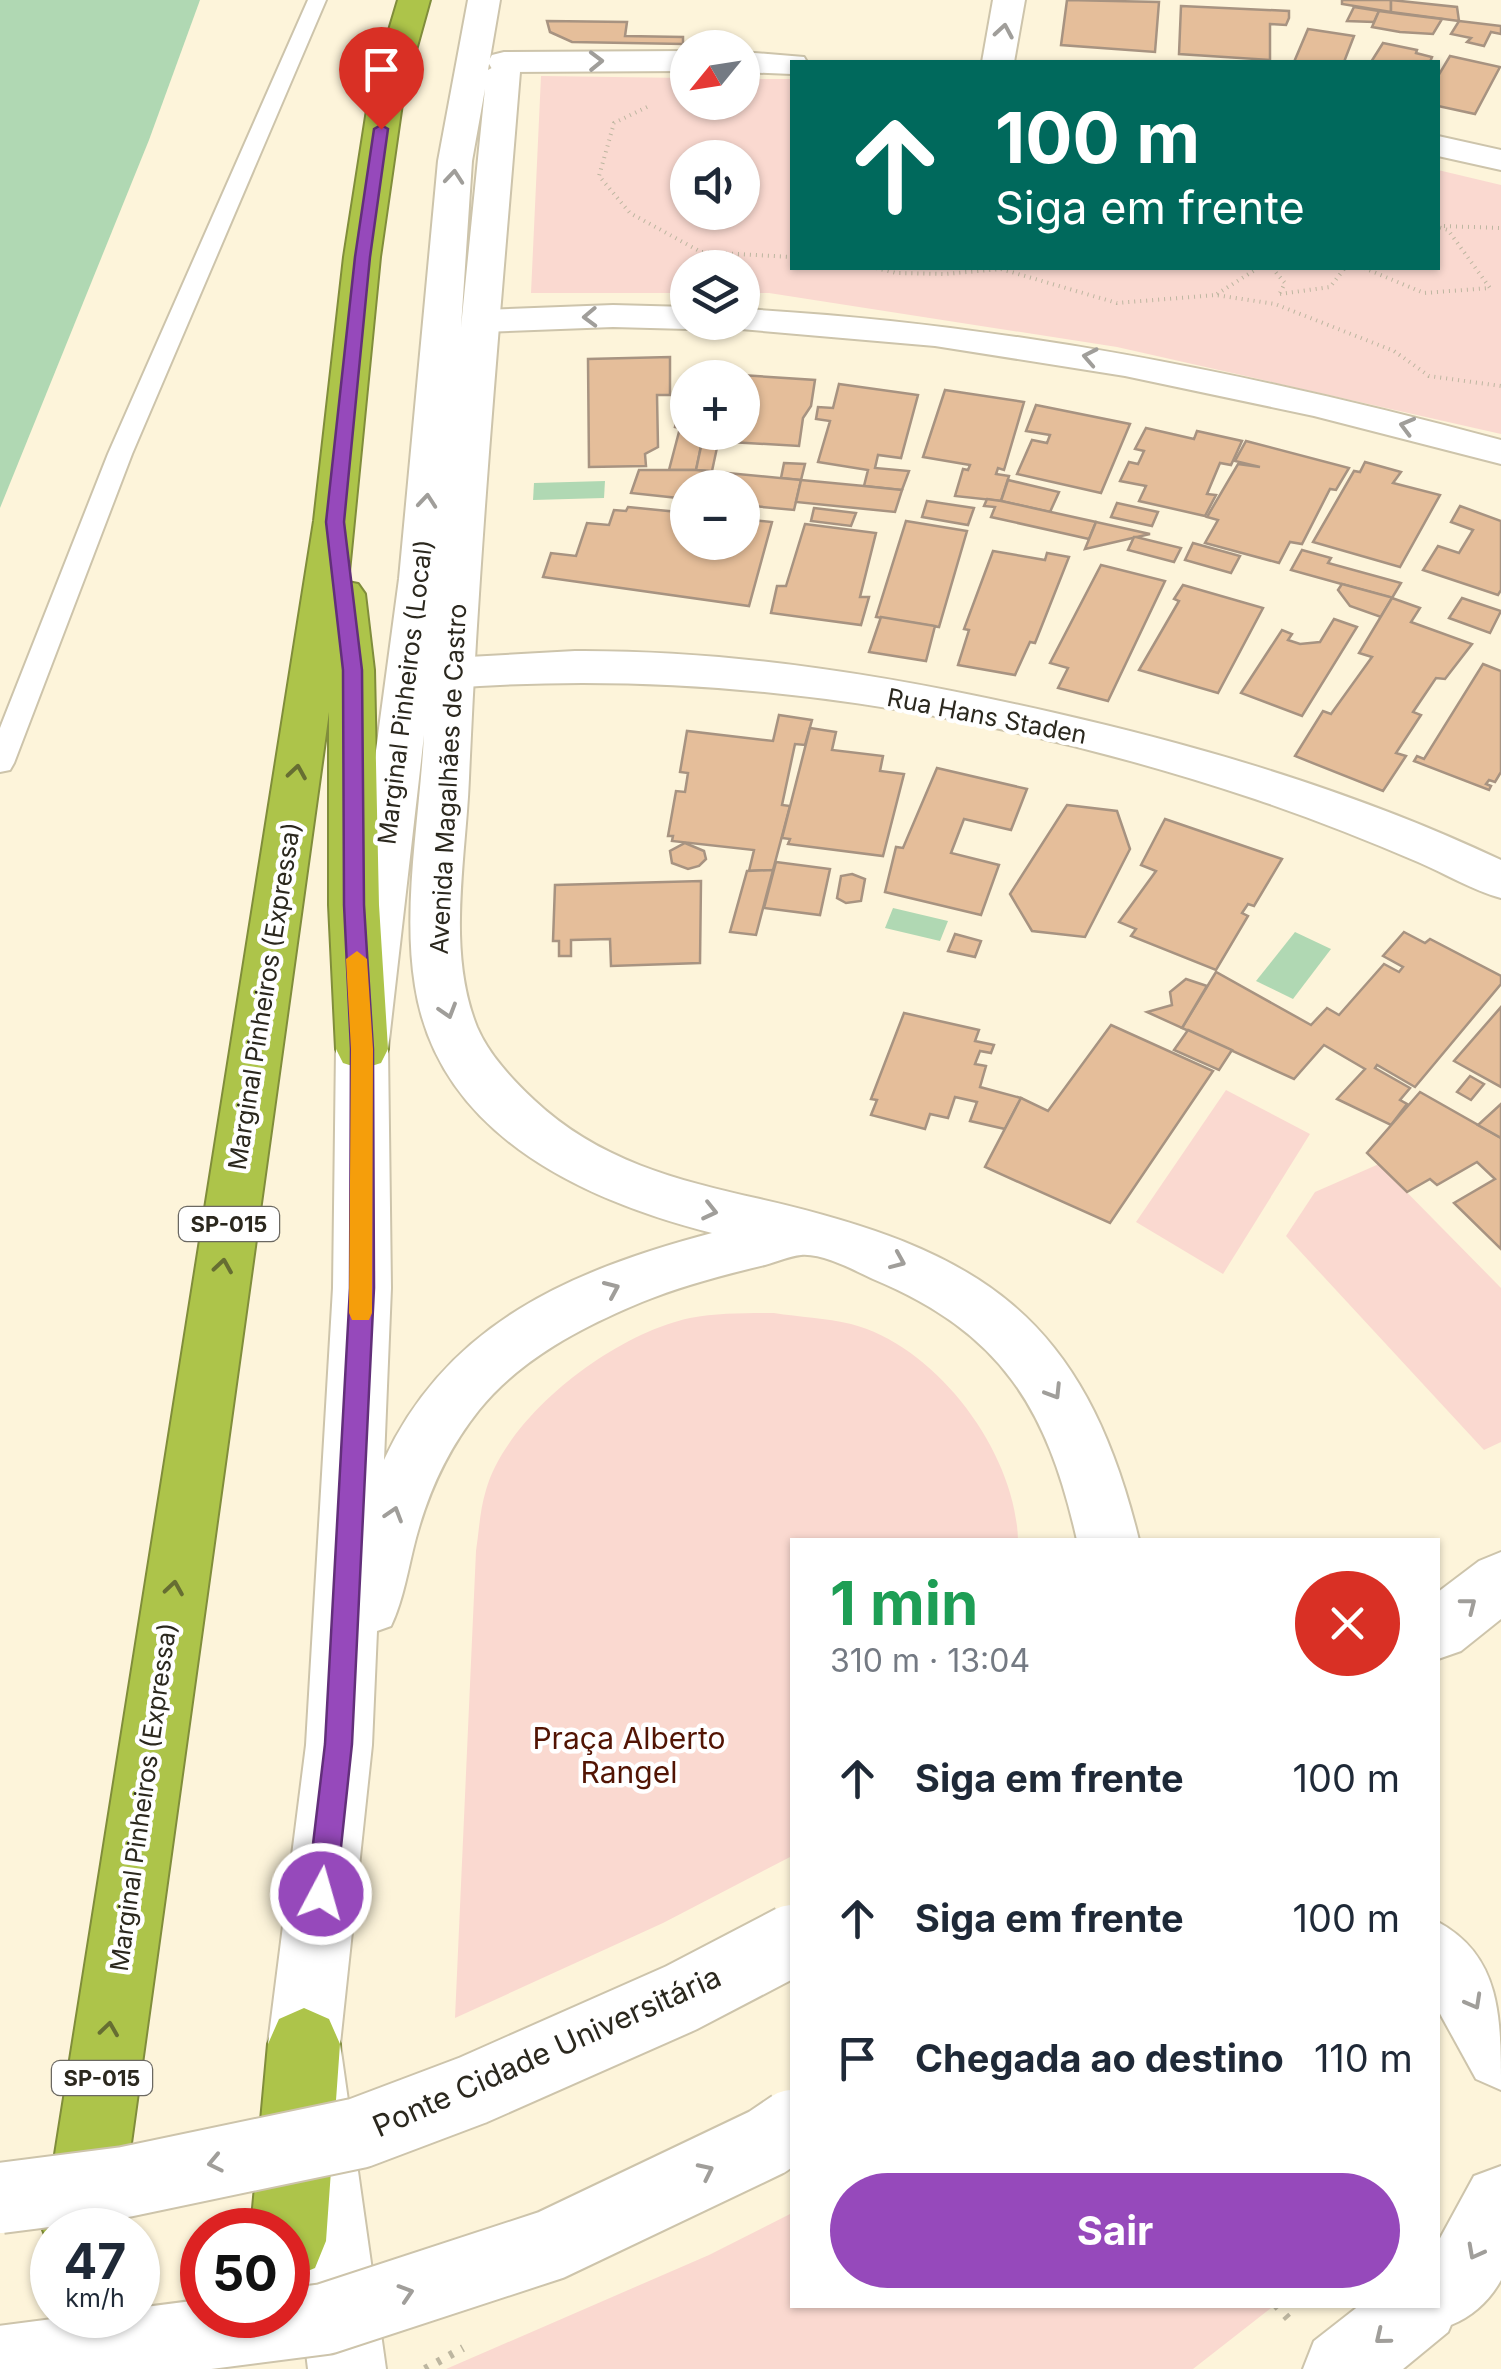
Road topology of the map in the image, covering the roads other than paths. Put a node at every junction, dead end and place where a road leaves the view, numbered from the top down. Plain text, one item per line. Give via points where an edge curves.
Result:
1 (317, 0) edge
2 (414, 0) edge
3 (484, 0) edge
4 (512, 0) edge
5 (1009, 0) edge
6 (998, 60) edge
7 (670, 61) edge
8 (504, 62) junction
9 (760, 63) edge
10 (790, 64) edge
11 (1440, 146) edge
12 (1501, 160) edge
13 (670, 318) edge
14 (483, 321) junction
15 (760, 321) edge
16 (1501, 452) edge
17 (335, 522) junction
18 (450, 673) junction
19 (0, 763) edge
20 (1501, 881) edge
21 (362, 1049) junction
22 (805, 1232) junction
23 (1108, 1538) edge
24 (1501, 1581) edge
25 (1440, 1628) edge
26 (338, 1744) junction
27 (790, 1941) edge
28 (1440, 1959) edge
29 (304, 2044) junction
30 (1501, 2054) edge
31 (790, 2126) edge
32 (0, 2198) edge
33 (1501, 2203) edge
34 (83, 2208) edge
35 (291, 2208) edge
36 (1440, 2290) edge
37 (1417, 2308) edge
38 (66, 2338) edge
39 (279, 2338) edge
40 (0, 2361) edge
41 (61, 2369) edge
42 (277, 2369) edge
43 (347, 2369) edge
44 (1342, 2369) edge

1 - 19 lane via 120,454
2 - 17 highway, Marginal Pinheiros (Expressa) / SP-015 via 386,97
21 -> 3 main road, Marginal Pinheiros (Local) via 421,579 455,161
4 - 8 main road, Avenida Magalhães de Castro
6 -> 5 main road
8 -> 7 main road
8 - 14 main road, Avenida Magalhães de Castro
9 - 10 main road
11 - 12 main road
13 -> 14 main road
14 - 18 main road, Avenida Magalhães de Castro
16 -> 15 main road via 1244,386 1074,354
17 - 21 highway via 352,670
34 -> 17 highway, Marginal Pinheiros (Expressa) / SP-015
18 - 20 main road, Rua Hans Staden via 614,666 716,670 930,701 1148,749 1292,792
18 -> 22 main road, Avenida Magalhães de Castro via 438,956 446,1011 476,1074 532,1136 584,1170 680,1204
21 - 26 main road, Marginal Pinheiros (Local) via 362,1288
22 -> 23 main road, Avenida Magalhães de Castro via 923,1272 993,1317 1032,1358 1071,1419 1099,1486
26 -> 22 main road via 401,1488 428,1432 473,1375 540,1324 617,1286
25 -> 24 main road
26 - 29 main road, Marginal Pinheiros (Local)
27 -> 32 main road, Ponte Cidade Universitária, bridge via 681,1998 360,2133 125,2182
28 -> 30 main road via 1468,1990
29 - 35 highway
29 - 43 main road, Marginal Pinheiros (Local)
40 -> 31 main road, bridge via 324,2319 551,2245
33 -> 36 main road via 1466,2268
37 -> 44 main road
38 - 41 highway
39 - 42 highway

